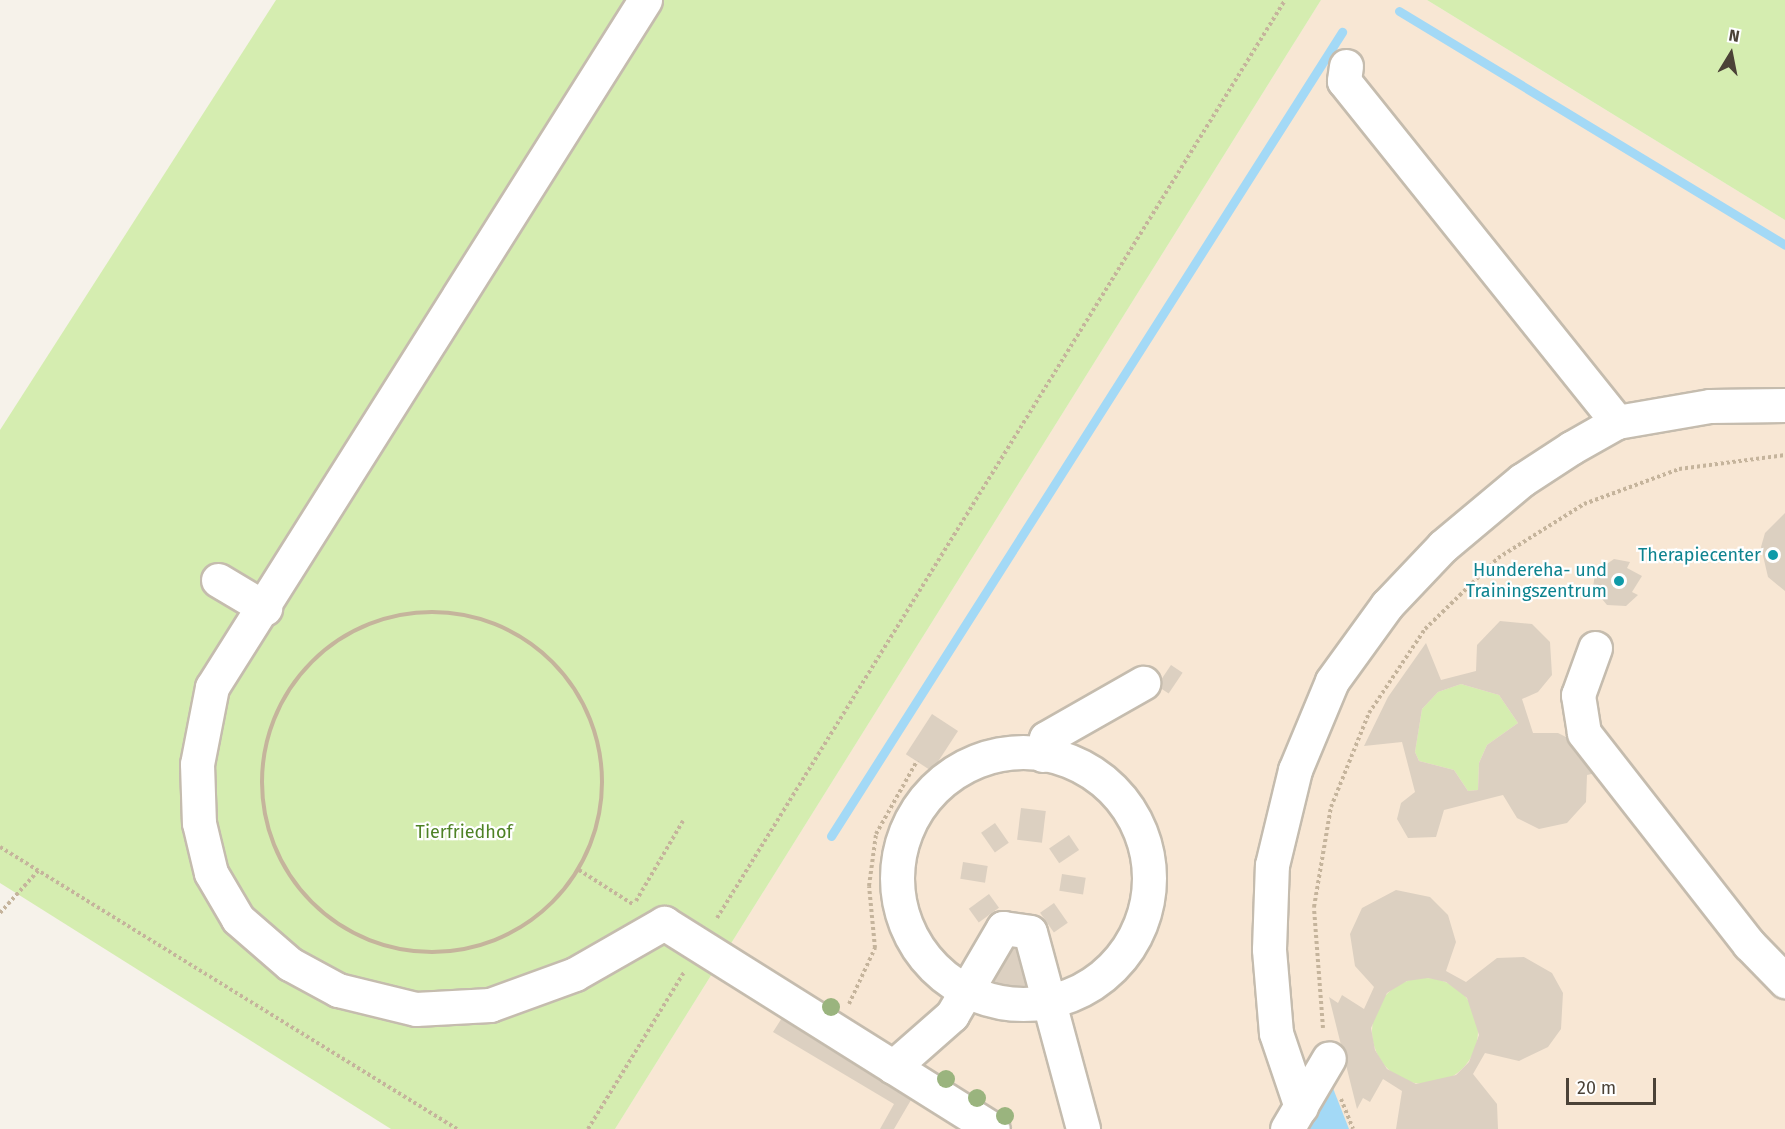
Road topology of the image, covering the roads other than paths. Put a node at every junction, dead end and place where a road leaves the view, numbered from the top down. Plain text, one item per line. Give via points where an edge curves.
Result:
1 (645, 0) edge
2 (1346, 66) dead end
3 (1785, 405) edge
4 (1617, 422) junction
5 (218, 580) dead end
6 (265, 608) junction
7 (1595, 648) dead end
8 (1143, 683) dead end
9 (1044, 754) junction
10 (1785, 981) edge
11 (966, 990) junction
12 (1049, 1001) junction
13 (1329, 1058) road end
14 (892, 1067) junction
15 (1294, 1118) edge
16 (993, 1129) edge
17 (1083, 1129) edge

1 - 6 lane
2 - 4 lane via 1344,81
3 - 4 lane via 1710,406
4 - 15 lane via 1522,480 1443,546 1387,605 1332,681 1295,770 1272,865 1269,949 1276,1033
5 - 6 lane
6 - 14 lane via 212,687 197,765 199,823 211,873 238,919 290,964 339,990 416,1009 490,1005 575,974 664,923
7 - 10 lane via 1578,695 1584,733 1749,945
8 - 9 lane via 1046,738
9 - 11 lane via 988,757 943,780 911,818 904,837 895,866 899,916 922,960
9 - 12 lane via 1085,768 1123,800 1146,845 1150,895 1135,943 1102,981
11 - 12 lane
11 - 12 lane via 1003,928 1030,932
11 - 14 lane via 952,1015
12 - 17 lane
13 - 15 lane
14 - 16 lane

